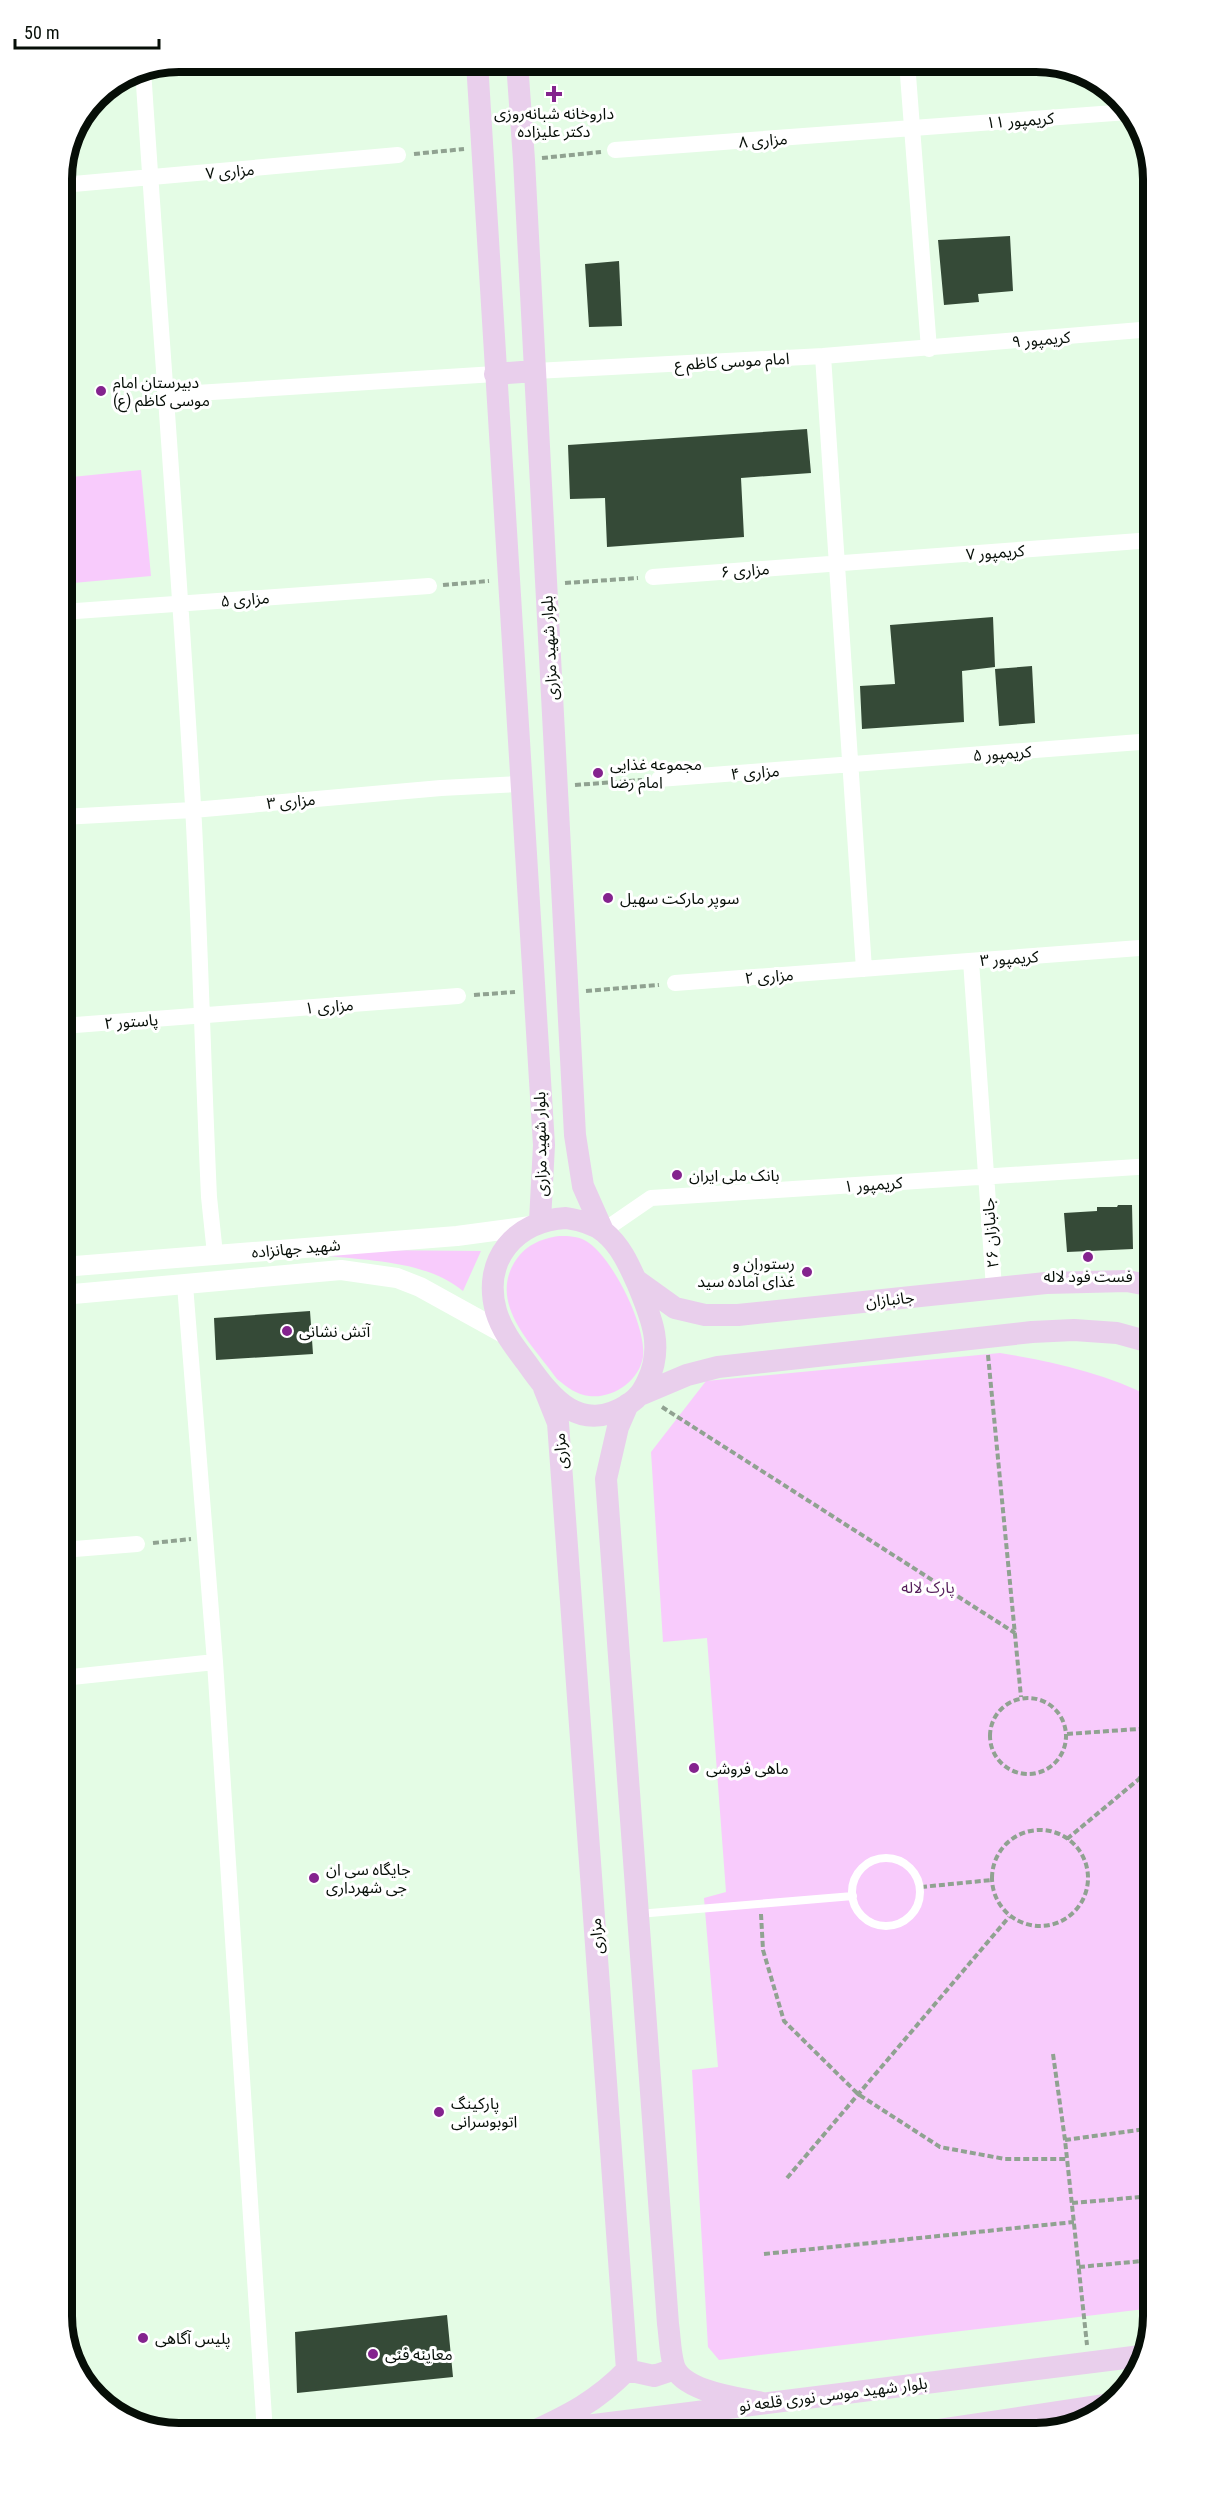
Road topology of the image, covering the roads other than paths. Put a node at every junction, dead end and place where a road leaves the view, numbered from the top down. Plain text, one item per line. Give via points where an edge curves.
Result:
1 (478, 72) edge
2 (518, 72) edge
3 (909, 72) edge
4 (144, 78) edge
5 (1120, 113) edge
6 (912, 129) junction
7 (615, 150) road end
8 (398, 155) road end
9 (150, 179) junction
10 (72, 184) edge
11 (1143, 331) edge
12 (929, 349) junction
13 (823, 356) junction
14 (535, 371) junction
15 (495, 374) junction
16 (164, 395) junction
17 (1143, 541) edge
18 (837, 563) junction
19 (653, 577) road end
20 (429, 586) road end
21 (181, 604) junction
22 (72, 611) edge
23 (1143, 742) edge
24 (850, 764) junction
25 (660, 779) road end
26 (520, 784) junction
27 (193, 810) junction
28 (72, 816) edge
29 (1143, 948) edge
30 (971, 961) junction
31 (864, 969) junction
32 (675, 983) road end
33 (458, 996) road end
34 (201, 1016) junction
35 (72, 1025) edge
36 (1143, 1167) edge
37 (986, 1177) junction
38 (536, 1223) junction
39 (603, 1231) junction
40 (215, 1254) junction
41 (72, 1266) edge
42 (636, 1280) junction
43 (218, 1282) junction
44 (1143, 1284) edge
45 (185, 1285) junction
46 (994, 1288) junction
47 (72, 1294) edge
48 (505, 1334) junction
49 (1143, 1340) edge
50 (544, 1388) junction
51 (635, 1399) junction
52 (137, 1544) road end
53 (72, 1549) edge
54 (215, 1662) junction
55 (72, 1677) edge
56 (852, 1896) junction
57 (638, 1914) junction
58 (1134, 2357) edge
59 (675, 2369) junction
60 (627, 2370) junction
61 (762, 2403) junction
62 (1092, 2407) edge
63 (264, 2423) edge
64 (552, 2423) edge
65 (607, 2423) edge
66 (985, 2423) edge

1 - 15 main road, بلوار شهید مزاری
2 - 14 main road, بلوار شهید مزاری
3 - 6 street
4 - 9 street
5 - 6 street, کریمپور ۱۱
6 - 7 street, مزاری ۸
6 - 12 street
8 - 9 street, مزاری ۷
9 - 10 street, مزاری ۷
9 - 16 street
11 - 12 street, کریمپور ۹
12 - 13 street, امام موسی کاظم ع
13 - 14 street, امام موسی کاظم ع
13 - 18 street
14 - 15 main road
14 - 39 main road, بلوار شهید مزاری via 578,1160 583,1186
15 - 16 street
15 - 26 main road, بلوار شهید مزاری
16 - 21 street
17 - 18 street, کریمپور ۷
18 - 19 street, مزاری ۶
18 - 24 street
20 - 21 street, مزاری ۵
21 - 22 street, مزاری ۵
21 - 27 street
23 - 24 street, کریمپور ۵
24 - 25 street, مزاری ۴
24 - 31 street
26 - 27 street, مزاری ۳
26 - 38 main road, بلوار شهید مزاری via 544,1145
27 - 28 street, مزاری ۳
27 - 34 street
29 - 30 street, کریمپور ۳
30 - 31 street, کریمپور ۳
30 - 37 street, جانبازان ۲۶
31 - 32 street, مزاری ۲
33 - 34 street, مزاری ۱
34 - 35 street, پاستور ۲
34 - 40 street
36 - 37 street, کریمپور ۱
37 - 39 street, کریمپور ۱ via 651,1198
37 - 46 street, جانبازان ۲۶
38 - 39 main road via 566,1218
38 - 40 street, شهید جهانزاده via 457,1236
38 - 48 main road via 514,1238 501,1254 494,1274 496,1312
39 - 42 main road via 626,1258
40 - 41 street, شهید جهانزاده
40 - 43 street
42 - 46 main road, جانبازان via 675,1308 705,1315 738,1315
42 - 51 main road via 654,1326 657,1350 654,1366
43 - 45 street, شهید جهانزاده
43 - 48 street, شهید جهانزاده via 341,1270 374,1273 420,1287
44 - 46 main road, جانبازان via 1046,1283
45 - 47 street, شهید جهانزاده
45 - 54 street
48 - 50 main road
49 - 51 main road via 1117,1333 1074,1330 718,1366 687,1375
50 - 51 main road via 570,1410 590,1416 614,1411
50 - 60 main road, مزاری via 558,1423
51 - 57 main road via 618,1427 606,1479
52 - 53 street
54 - 55 street
54 - 63 street
56 - 56 lane via 851,1886 863,1865 886,1857 909,1865 921,1887 916,1911 898,1926 873,1925 855,1910
56 - 57 lane
57 - 59 main road via 668,2324
58 - 61 main road, بلوار شهید موسی نوری قلعه نو
59 - 60 main road via 654,2376
59 - 61 main road via 709,2392
60 - 64 main road via 608,2390
61 - 65 main road, بلوار شهید موسی نوری قلعه نو
62 - 66 main road

